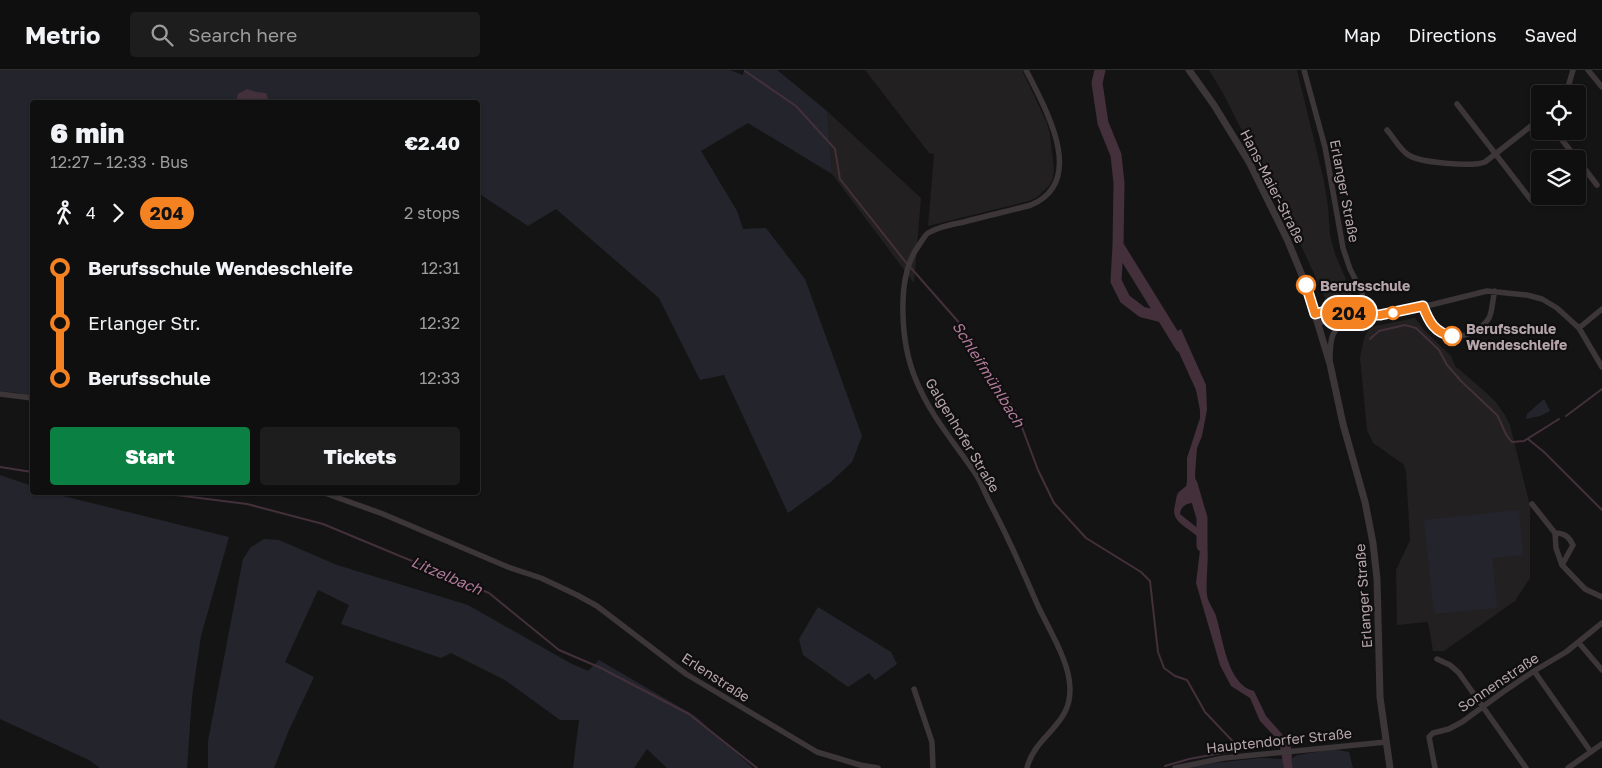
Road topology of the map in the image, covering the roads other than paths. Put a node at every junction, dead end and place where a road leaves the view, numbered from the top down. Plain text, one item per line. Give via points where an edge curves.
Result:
1 (1026, 70) edge
2 (1304, 70) edge
3 (1573, 70) edge
4 (1588, 70) edge
5 (1191, 72) edge
6 (1569, 85) edge
7 (1602, 87) edge
8 (1457, 104) dead end
9 (1531, 126) edge
10 (1387, 130) dead end
11 (1562, 140) edge
12 (1570, 150) edge
13 (1496, 154) junction
14 (1586, 171) edge
15 (1597, 185) dead end
16 (1531, 200) dead end
17 (1495, 291) junction
18 (1423, 306) junction
19 (1602, 309) edge
20 (1315, 314) junction
21 (1362, 315) junction
22 (1349, 317) junction
23 (1318, 323) junction
24 (1579, 328) junction
25 (1601, 363) edge
26 (1330, 364) junction
27 (0, 394) edge
28 (30, 398) edge
29 (330, 495) edge
30 (1532, 504) dead end
31 (1555, 533) junction
32 (1562, 565) junction
33 (1602, 597) edge
34 (1602, 623) edge
35 (1579, 643) junction
36 (1437, 659) dead end
37 (1534, 670) junction
38 (1602, 670) edge
39 (914, 689) dead end
40 (1483, 708) junction
41 (1386, 742) junction
42 (1602, 744) edge
43 (1591, 752) junction
44 (878, 768) edge
45 (933, 768) edge
46 (1028, 768) edge
47 (1175, 768) edge
48 (1390, 768) edge
49 (1435, 768) edge
50 (1526, 768) edge
51 (1568, 768) edge

1 - 46 street, Galgenhofer Straße via 1056,136 1059,153 1056,183 1042,201 927,233 913,252 907,270 903,306 904,336 914,378 934,416 976,474 1069,678 1066,710 1029,759
2 - 21 street, Erlanger Straße via 1325,147 1343,248 1362,292
3 - 6 street
4 - 7 street
5 - 20 street, Hans-Maier-Straße via 1249,162 1287,239
8 - 13 street
9 - 13 street
10 - 13 street via 1408,155 1417,159 1478,165
11 - 12 street
13 - 16 street
14 - 15 street
17 - 18 street
17 - 18 street via 1487,320 1474,331 1461,336 1437,330
17 - 24 street via 1542,299
18 - 21 street
19 - 24 street
20 - 21 street via 1329,310
20 - 23 street, Hans-Maier-Straße
21 - 22 street
22 - 23 street
22 - 26 street, Erlanger Straße via 1336,327 1332,335
23 - 26 street, Erlanger Straße
24 - 25 street
26 - 41 street, Erlanger Straße via 1373,543 1378,589 1380,697
27 - 28 street
29 - 44 street, Erlenstraße via 541,578 597,606 686,674 817,752
30 - 31 street
31 - 32 street
31 - 32 street via 1563,533 1573,545
32 - 33 street via 1585,589
34 - 35 street, Sonnenstraße
35 - 37 street, Sonnenstraße
35 - 38 street
36 - 40 street via 1459,673
37 - 40 street, Sonnenstraße
37 - 43 street
39 - 45 street via 932,742
40 - 49 street, Sonnenstraße via 1449,729 1433,733 1429,738
40 - 50 street
41 - 47 street, Hauptendorfer Straße via 1258,754
41 - 48 street, Erlanger Straße
42 - 43 street
43 - 51 street

